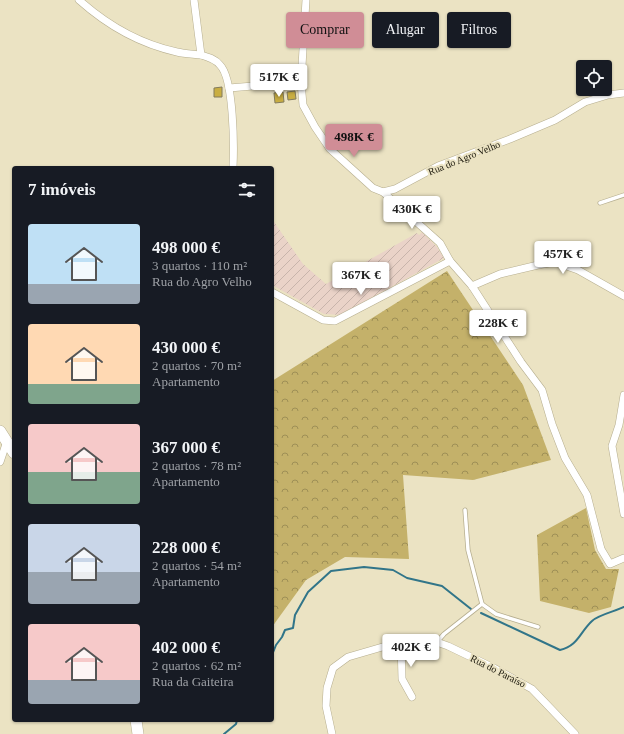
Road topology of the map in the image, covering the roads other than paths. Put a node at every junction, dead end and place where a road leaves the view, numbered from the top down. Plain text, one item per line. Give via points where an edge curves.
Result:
1 (79, 0) edge
2 (194, 0) edge
3 (306, 0) edge
4 (201, 55) junction
5 (301, 82) junction
6 (229, 88) junction
7 (624, 93) edge
8 (233, 166) edge
9 (383, 192) junction
10 (624, 194) edge
11 (600, 204) dead end
12 (450, 261) junction
13 (472, 286) junction
14 (274, 293) edge
15 (624, 296) edge
16 (624, 395) edge
17 (0, 431) edge
18 (7, 441) junction
19 (12, 450) edge
20 (0, 462) edge
21 (465, 510) dead end
22 (624, 514) edge
23 (624, 558) edge
24 (482, 604) junction
25 (538, 627) dead end
26 (401, 642) junction
27 (437, 642) junction
28 (412, 697) dead end
29 (136, 722) edge
30 (138, 734) edge
31 (332, 734) edge
32 (575, 734) edge

1 - 4 street via 97,16 136,39 177,52
2 - 4 street
3 - 5 street
4 - 6 street via 221,65
5 - 6 street
5 - 9 street via 303,105 330,149 373,188
6 - 8 street
7 - 9 street, Rua do Agro Velho via 608,94 585,102 555,120 438,166 395,189
9 - 12 street via 440,243
10 - 11 lane
12 - 13 street
12 - 14 street via 335,321 323,320
13 - 15 street via 500,274 555,262 578,270
13 - 23 street via 542,390 565,458 587,495 601,549 610,564
16 - 22 street via 619,426 612,446
17 - 18 main road
18 - 19 main road
18 - 20 street
21 - 24 lane via 468,550
24 - 25 lane via 496,614
24 - 27 lane
26 - 27 street, Rua do Paraíso via 428,638
26 - 28 street via 402,680
26 - 31 street, Rua do Paraíso via 348,657 333,668 327,688 326,706
27 - 32 street, Rua do Paraíso via 532,689
29 - 30 main road

